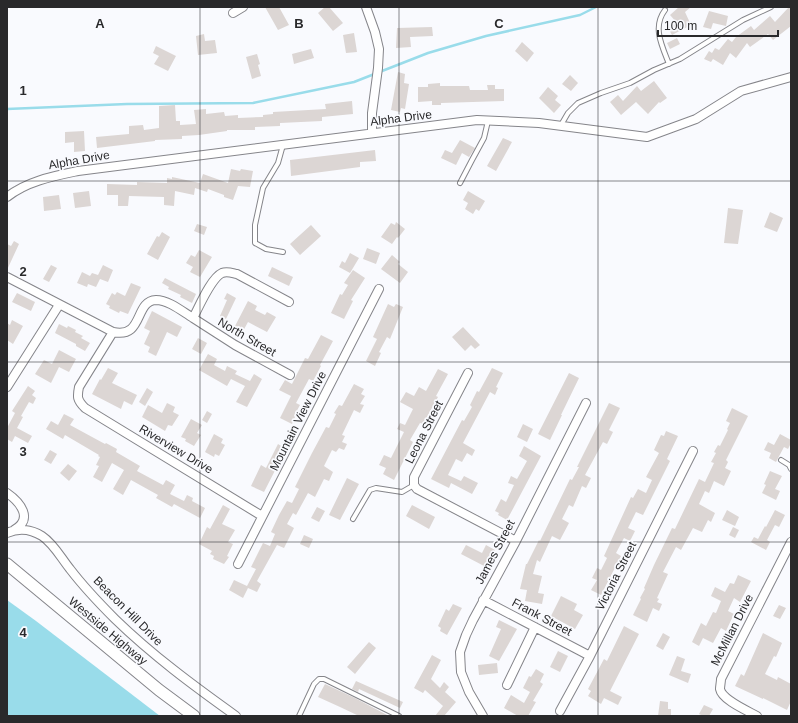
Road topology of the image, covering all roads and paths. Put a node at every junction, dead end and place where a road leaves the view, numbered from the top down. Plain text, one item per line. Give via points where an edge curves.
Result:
1 (243, 7) edge
2 (366, 7) edge
3 (771, 7) edge
4 (665, 10) dead end
5 (233, 13) dead end
6 (669, 64) junction
7 (791, 77) edge
8 (488, 121) junction
9 (561, 126) junction
10 (372, 133) junction
11 (283, 144) junction
12 (460, 183) dead end
13 (7, 196) edge
14 (283, 252) dead end
15 (7, 277) edge
16 (379, 289) dead end
17 (289, 302) dead end
18 (59, 305) junction
19 (193, 318) junction
20 (113, 332) junction
21 (468, 373) dead end
22 (290, 375) dead end
23 (7, 388) edge
24 (586, 403) dead end
25 (693, 451) dead end
26 (781, 460) dead end
27 (791, 469) edge
28 (414, 484) junction
29 (7, 493) edge
30 (262, 516) junction
31 (353, 519) dead end
32 (10, 532) edge
33 (516, 541) junction
34 (791, 542) edge
35 (7, 564) edge
36 (238, 564) dead end
37 (483, 600) junction
38 (536, 627) junction
39 (590, 656) junction
40 (507, 685) dead end
41 (560, 711) dead end
42 (194, 716) edge
43 (236, 716) edge
44 (299, 716) edge
45 (399, 716) edge
46 (484, 716) edge
47 (757, 716) edge

1 - 5 street
2 - 10 street via 376,32 379,49
3 - 6 lane via 743,20
4 - 6 lane via 660,16 658,27 659,39
6 - 9 lane via 630,84 578,103 568,113
7 - 9 street, Alpha Drive via 742,91 696,119 647,136
8 - 9 street, Alpha Drive
8 - 10 street, Alpha Drive via 477,120
8 - 12 lane via 484,138
10 - 11 street, Alpha Drive
11 - 13 street, Alpha Drive via 78,170 35,182
11 - 14 lane via 278,164 263,188 255,225 255,243 266,249
15 - 18 street
16 - 30 street, Mountain View Drive
17 - 19 street via 237,274 222,273 214,279
18 - 20 street
18 - 23 street
19 - 20 street, North Street via 170,304 156,300 148,302 136,325 129,332
19 - 22 street, North Street
20 - 30 street, Riverview Drive via 79,387 78,401 85,408
21 - 28 street, Leona Street via 414,477
24 - 33 street, James Street
25 - 39 street, Victoria Street
26 - 27 lane
28 - 31 lane via 402,492 376,488 370,490
28 - 33 street via 417,489
29 - 32 street via 17,501 24,515 22,525
30 - 36 street, Mountain View Drive
32 - 43 street, Beacon Hill Drive via 34,532 46,540 70,570 139,641 168,666
33 - 37 street, James Street
34 - 47 street, McMillan Drive via 721,679 720,689 724,695
35 - 42 main road, Westside Highway
37 - 38 street, Frank Street
37 - 46 street, James Street via 460,652 461,672 469,692
38 - 39 street, Frank Street
38 - 40 street
39 - 41 street, Victoria Street
44 - 45 lane via 314,684 319,679 324,679

